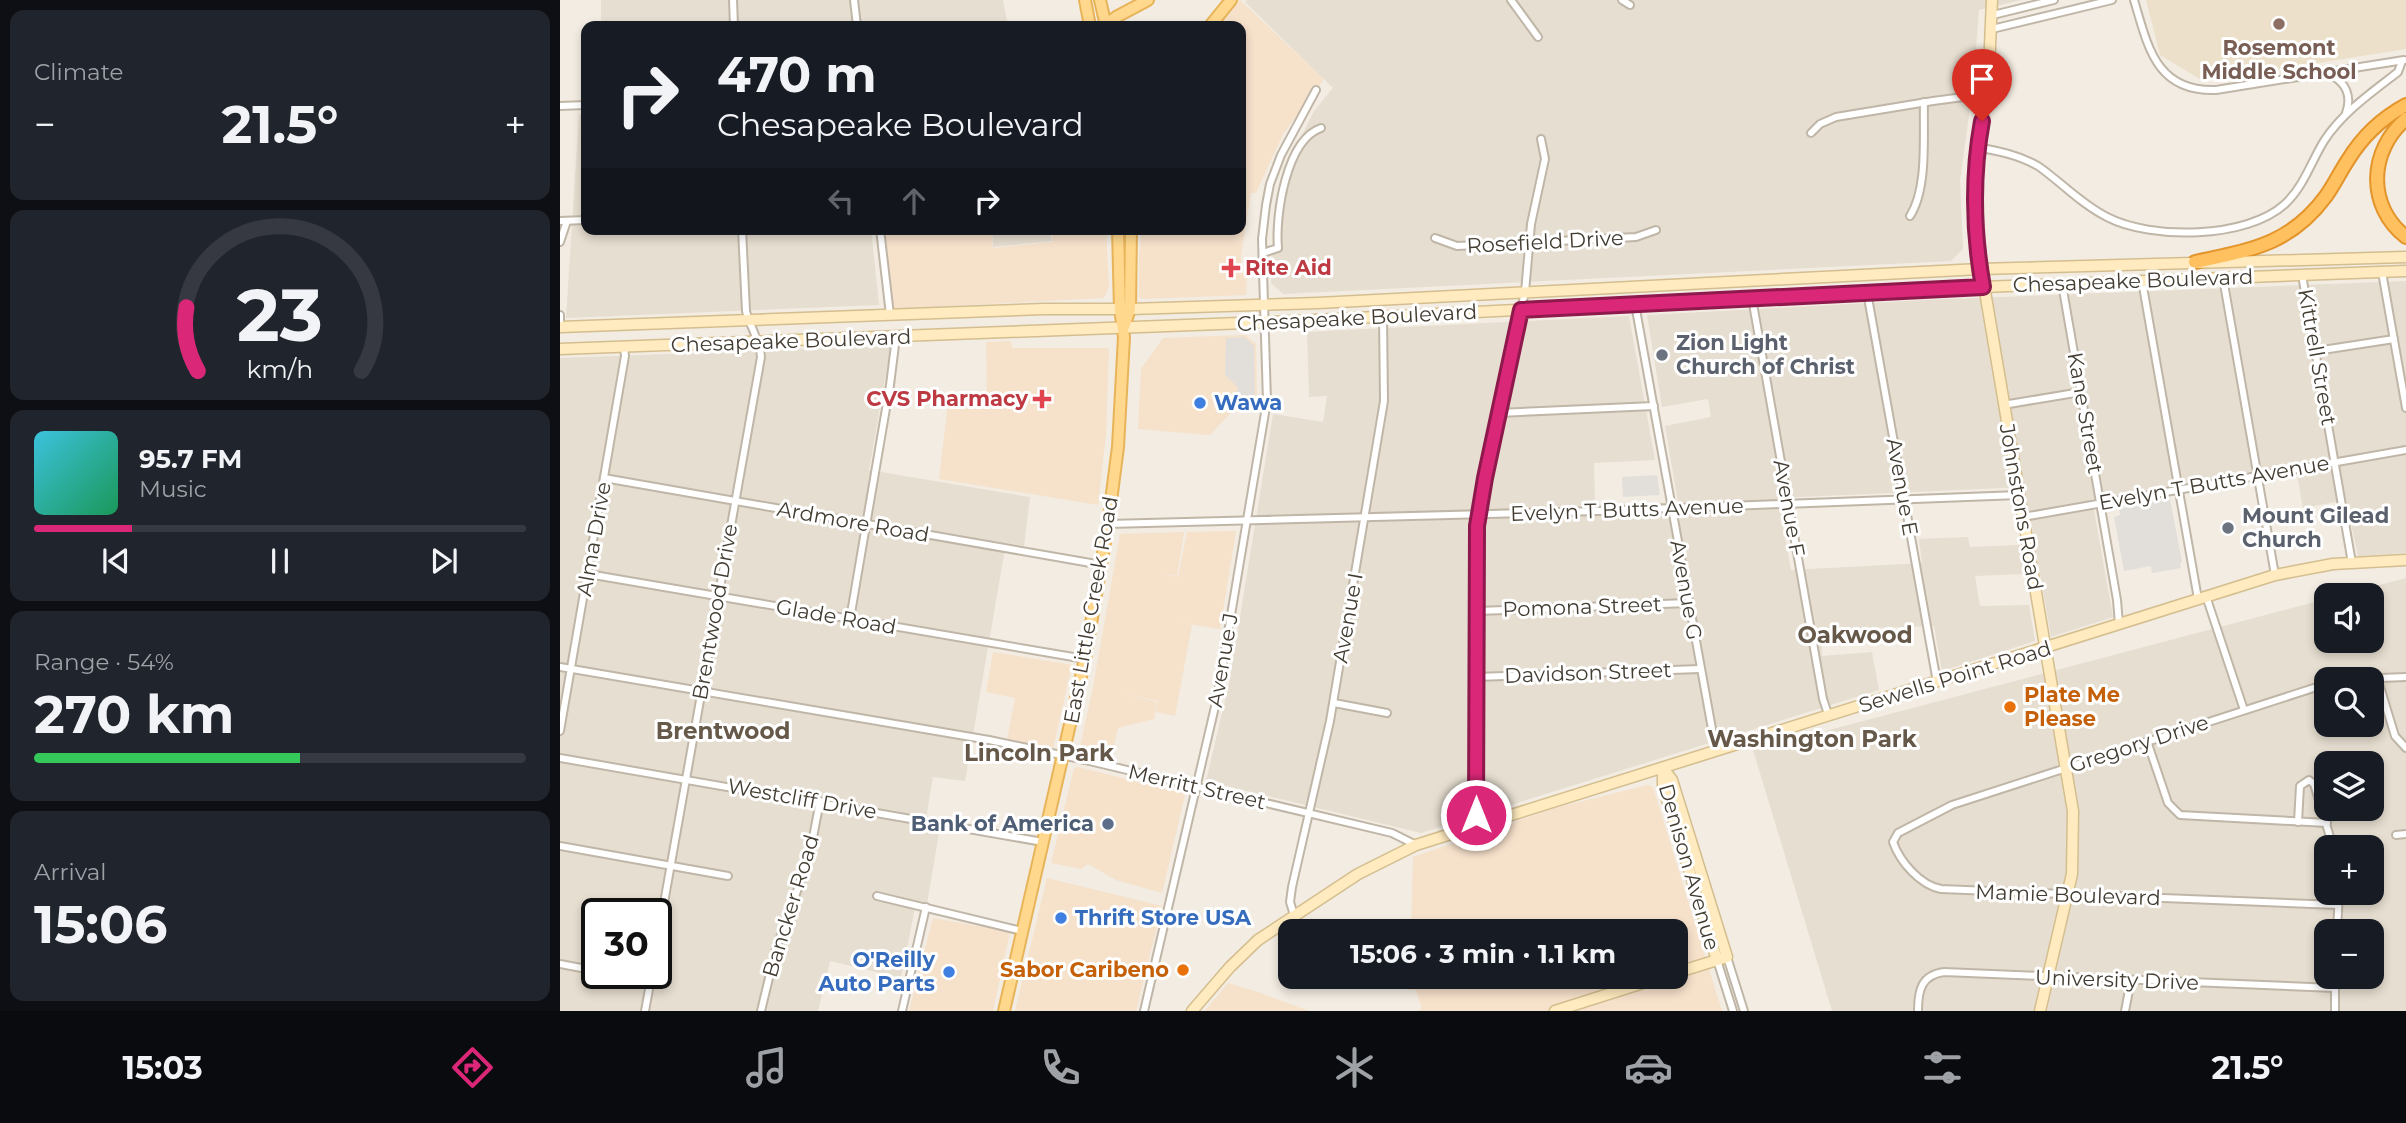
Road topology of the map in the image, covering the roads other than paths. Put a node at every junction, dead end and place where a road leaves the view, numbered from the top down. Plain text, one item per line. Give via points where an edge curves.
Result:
1 (733, 0) edge
2 (854, 0) edge
3 (1084, 0) edge
4 (1100, 0) edge
5 (1148, 0) edge
6 (1231, 0) edge
7 (1511, 0) edge
8 (1622, 0) edge
9 (1992, 0) edge
10 (2054, 0) edge
11 (2112, 0) edge
12 (2134, 0) edge
13 (1630, 5) dead end
14 (1993, 15) junction
15 (734, 21) edge
16 (856, 21) edge
17 (1089, 21) edge
18 (1104, 21) edge
19 (1113, 21) edge
20 (1214, 21) edge
21 (1992, 29) junction
22 (1538, 37) dead end
23 (2404, 60) edge
24 (2326, 73) junction
25 (1316, 90) dead end
26 (1986, 94) junction
27 (1924, 102) junction
28 (581, 105) edge
29 (2406, 105) edge
30 (560, 106) edge
31 (2346, 115) junction
32 (2406, 119) edge
33 (1321, 128) dead end
34 (1811, 133) dead end
35 (1541, 139) dead end
36 (1977, 147) junction
37 (1910, 216) dead end
38 (564, 221) edge
39 (1656, 230) dead end
40 (742, 235) edge
41 (881, 235) edge
42 (1119, 235) edge
43 (1132, 235) edge
44 (2406, 237) edge
45 (1435, 238) dead end
46 (560, 242) edge
47 (1528, 243) junction
48 (1263, 253) junction
49 (2406, 257) edge
50 (2195, 262) junction
51 (1980, 269) junction
52 (2406, 271) edge
53 (2382, 272) junction
54 (2302, 275) junction
55 (2223, 278) junction
56 (2142, 281) junction
57 (2062, 284) junction
58 (1983, 287) junction
59 (1525, 292) junction
60 (1867, 292) junction
61 (1752, 298) junction
62 (1635, 304) junction
63 (1264, 305) junction
64 (1125, 309) junction
65 (1521, 310) junction
66 (560, 315) edge
67 (890, 315) junction
68 (1383, 317) junction
69 (748, 320) junction
70 (1265, 322) junction
71 (560, 327) edge
72 (1124, 327) junction
73 (896, 337) junction
74 (2394, 339) junction
75 (759, 342) junction
76 (624, 347) junction
77 (560, 349) edge
78 (2316, 351) junction
79 (2081, 392) junction
80 (2003, 405) junction
81 (1654, 406) junction
82 (2406, 408) edge
83 (1498, 413) junction
84 (2406, 450) edge
85 (2335, 461) junction
86 (2258, 475) junction
87 (604, 478) junction
88 (2178, 489) junction
89 (2019, 495) junction
90 (1904, 500) junction
91 (734, 501) junction
92 (2100, 503) junction
93 (1788, 505) junction
94 (1672, 509) junction
95 (1478, 515) junction
96 (1365, 516) junction
97 (2023, 517) junction
98 (1247, 520) junction
99 (867, 524) junction
100 (1108, 524) junction
101 (2406, 560) edge
102 (2352, 563) junction
103 (1102, 565) junction
104 (588, 574) junction
105 (2275, 575) junction
106 (718, 595) junction
107 (2202, 598) junction
108 (1688, 603) junction
109 (1477, 611) junction
110 (850, 619) junction
111 (2119, 624) junction
112 (2045, 648) junction
113 (1085, 659) junction
114 (560, 667) edge
115 (571, 668) junction
116 (1700, 669) junction
117 (1476, 677) junction
118 (2384, 677) edge
119 (2406, 677) edge
120 (1937, 682) junction
121 (2314, 688) edge
122 (701, 691) junction
123 (2384, 699) edge
124 (1334, 703) junction
125 (2244, 710) junction
126 (1387, 713) dead end
127 (1832, 715) junction
128 (560, 731) edge
129 (2147, 741) junction
130 (2406, 748) edge
131 (1716, 751) junction
132 (1064, 756) junction
133 (560, 758) edge
134 (2066, 767) junction
135 (1663, 768) junction
136 (686, 778) junction
137 (1196, 786) junction
138 (820, 801) junction
139 (1952, 805) joint
140 (1309, 813) junction
141 (2298, 821) junction
142 (2327, 823) junction
143 (1476, 826) junction
144 (2406, 834) edge
145 (2330, 835) edge
146 (2396, 835) dead end
147 (1043, 842) junction
148 (1416, 845) junction
149 (560, 846) edge
150 (670, 867) junction
151 (728, 876) dead end
152 (877, 895) dead end
153 (2068, 895) junction
154 (665, 898) edge
155 (2314, 904) edge
156 (2338, 905) edge
157 (926, 907) junction
158 (1294, 915) junction
159 (2337, 919) edge
160 (1022, 931) junction
161 (1722, 959) junction
162 (560, 964) edge
163 (581, 968) edge
164 (1688, 970) edge
165 (2048, 976) junction
166 (2131, 980) junction
167 (2314, 987) edge
168 (649, 989) edge
169 (1624, 989) edge
170 (2335, 989) edge
171 (645, 1011) edge
172 (761, 1011) edge
173 (902, 1011) edge
174 (1004, 1011) edge
175 (1144, 1011) edge
176 (1192, 1011) edge
177 (1555, 1011) edge
178 (1732, 1011) edge
179 (1744, 1011) edge
180 (1918, 1011) edge
181 (2040, 1011) edge
182 (2125, 1011) edge
183 (2335, 1011) edge

1 - 15 street
2 - 16 street
3 - 17 main road
4 - 18 main road
5 - 19 main road
6 - 20 main road
7 - 22 street
8 - 13 street
9 - 14 main road, Johnstons Road
10 - 14 street
11 - 21 street
12 - 24 street via 2152,57 2167,75 2192,89 2216,90
14 - 21 main road, Johnstons Road
21 - 26 main road, Johnstons Road
23 - 24 street
23 - 31 street via 2398,72
24 - 31 street via 2347,89
25 - 48 street, Avenue J via 1274,172 1264,217
26 - 27 street
26 - 36 main road, Johnstons Road
27 - 34 street via 1836,117
27 - 37 street via 1920,190
28 - 30 street
29 - 50 highway via 2370,131 2327,195 2291,230 2248,251
31 - 36 street via 2286,203 2256,222 2207,230 2154,230 2121,223 2095,210 2026,160
32 - 44 highway via 2383,146 2376,178 2385,211
33 - 48 street via 1302,141 1277,222 1278,248
35 - 47 street via 1545,159
36 - 51 main road, Johnstons Road via 1974,187
38 - 46 street
39 - 47 street, Rosefield Drive via 1636,237
40 - 69 street
41 - 67 street
42 - 64 main road, East Little Creek Road
43 - 64 main road, East Little Creek Road
45 - 47 street, Rosefield Drive via 1457,246
47 - 59 street
48 - 63 street, Avenue J
49 - 50 main road, Chesapeake Boulevard
50 - 51 main road, Chesapeake Boulevard
51 - 58 main road, Johnstons Road
51 - 59 main road, Chesapeake Boulevard
52 - 53 main road, Chesapeake Boulevard
53 - 54 main road, Chesapeake Boulevard
53 - 74 street
54 - 55 main road, Chesapeake Boulevard
54 - 78 street, Kittrell Street
55 - 56 main road, Chesapeake Boulevard
55 - 86 street
56 - 57 main road, Chesapeake Boulevard
56 - 88 street
57 - 58 main road, Chesapeake Boulevard
57 - 79 street, Kane Street
58 - 60 main road, Chesapeake Boulevard
58 - 80 main road, Johnstons Road
59 - 63 main road, Chesapeake Boulevard
59 - 65 street
60 - 61 main road, Chesapeake Boulevard
60 - 90 street, Avenue E
61 - 62 main road, Chesapeake Boulevard
61 - 93 street, Avenue F
62 - 65 main road, Chesapeake Boulevard
62 - 81 street, Avenue G
63 - 64 main road, Chesapeake Boulevard
63 - 70 street, Avenue J
64 - 67 main road, Chesapeake Boulevard
64 - 72 main road, East Little Creek Road
65 - 68 main road, Chesapeake Boulevard
65 - 83 street
66 - 71 street
67 - 69 main road, Chesapeake Boulevard
68 - 70 main road, Chesapeake Boulevard
68 - 96 street, Avenue I via 1384,401
69 - 71 main road, Chesapeake Boulevard
69 - 75 street, Brentwood Drive
70 - 72 main road, Chesapeake Boulevard
70 - 98 street, Avenue J via 1267,401
72 - 73 main road, Chesapeake Boulevard
72 - 100 main road, East Little Creek Road via 1119,439
73 - 75 main road, Chesapeake Boulevard
73 - 99 street
74 - 78 street
74 - 82 street
75 - 76 main road, Chesapeake Boulevard
75 - 91 street, Brentwood Drive via 761,357
76 - 77 main road, Chesapeake Boulevard
76 - 87 street, Alma Drive
78 - 85 street, Kittrell Street
79 - 80 street
79 - 92 street, Kane Street
80 - 89 main road, Johnstons Road
81 - 83 street
81 - 94 street, Avenue G
83 - 95 street
84 - 85 street, Evelyn T Butts Avenue
85 - 86 street, Evelyn T Butts Avenue
85 - 102 street, Kittrell Street
86 - 88 street, Evelyn T Butts Avenue
86 - 105 street
87 - 91 street, Ardmore Road
87 - 104 street, Alma Drive
88 - 92 street, Evelyn T Butts Avenue
88 - 107 street
89 - 90 street, Evelyn T Butts Avenue
89 - 97 main road, Johnstons Road
90 - 93 street, Evelyn T Butts Avenue
90 - 120 street, Avenue E
91 - 99 street, Ardmore Road
91 - 106 street, Brentwood Drive
92 - 97 street, Evelyn T Butts Avenue
92 - 111 street, Kane Street
93 - 94 street, Evelyn T Butts Avenue
93 - 127 street, Avenue F via 1825,707
94 - 95 street, Evelyn T Butts Avenue
94 - 108 street, Avenue G
95 - 96 street, Evelyn T Butts Avenue
95 - 109 street
96 - 98 street, Evelyn T Butts Avenue
96 - 124 street, Avenue I
97 - 112 main road, Johnstons Road
98 - 100 street, Evelyn T Butts Avenue
98 - 137 street, Avenue J via 1217,698
99 - 103 street, Ardmore Road
99 - 110 street
100 - 103 main road, East Little Creek Road
101 - 102 main road, Sewells Point Road
102 - 105 main road, Sewells Point Road
103 - 113 main road, East Little Creek Road
104 - 106 street, Glade Road
104 - 115 street, Alma Drive
105 - 107 main road, Sewells Point Road
106 - 110 street, Glade Road
106 - 122 street, Brentwood Drive
107 - 111 main road, Sewells Point Road
107 - 125 street
108 - 109 street, Pomona Street
108 - 116 street, Avenue G
109 - 117 street
110 - 113 street, Glade Road
111 - 112 main road, Sewells Point Road
112 - 120 main road, Sewells Point Road
112 - 134 main road, Johnstons Road
113 - 132 main road, East Little Creek Road
114 - 115 street, Merritt Street
115 - 122 street, Merritt Street
115 - 128 street, Alma Drive
116 - 117 street, Davidson Street
116 - 131 street, Avenue G
117 - 143 street
118 - 119 street
120 - 127 main road, Sewells Point Road
121 - 125 street, Gregory Drive
122 - 132 street, Merritt Street
122 - 136 street, Brentwood Drive
123 - 130 street via 2396,736
124 - 126 street
124 - 140 street, Avenue I
125 - 129 street, Gregory Drive
127 - 131 main road, Sewells Point Road
129 - 134 street, Gregory Drive
129 - 141 street via 2168,803 2180,815
131 - 135 main road, Sewells Point Road
132 - 137 street, Merritt Street
132 - 147 main road, East Little Creek Road
133 - 136 street, Westcliff Drive
134 - 139 street, Gregory Drive
134 - 153 main road, Johnstons Road via 2074,836
135 - 143 main road, Sewells Point Road
135 - 161 main road, Denison Avenue via 1663,786
136 - 138 street, Westcliff Drive
136 - 150 street, Brentwood Drive
137 - 140 street, Merritt Street
137 - 175 street, Avenue J
138 - 147 street, Westcliff Drive
138 - 172 street, Bancker Road via 809,858 776,949
139 - 153 street, Mamie Boulevard via 1894,838 1894,846 1923,882 1941,889
140 - 148 street, Merritt Street via 1392,833
140 - 158 street, Avenue I via 1290,902
141 - 142 street
141 - 142 street via 2300,786 2309,780
142 - 145 street
143 - 148 main road, Sewells Point Road
144 - 146 street
147 - 160 main road, East Little Creek Road
148 - 158 main road, Sewells Point Road
149 - 150 street
150 - 151 street
150 - 154 street, Brentwood Drive
152 - 157 street
153 - 155 street, Mamie Boulevard
153 - 165 main road, Johnstons Road
156 - 159 street
157 - 160 street
157 - 173 street
158 - 176 main road, Sewells Point Road via 1245,951
160 - 174 main road, East Little Creek Road
161 - 164 main road
161 - 178 street, Denison Avenue
161 - 179 street, Denison Avenue
162 - 163 street
165 - 166 street, University Drive
165 - 180 street, University Drive via 1937,973 1922,985
165 - 181 main road, Johnstons Road
166 - 167 street, University Drive
166 - 182 street
168 - 171 street
169 - 177 main road
170 - 183 street

